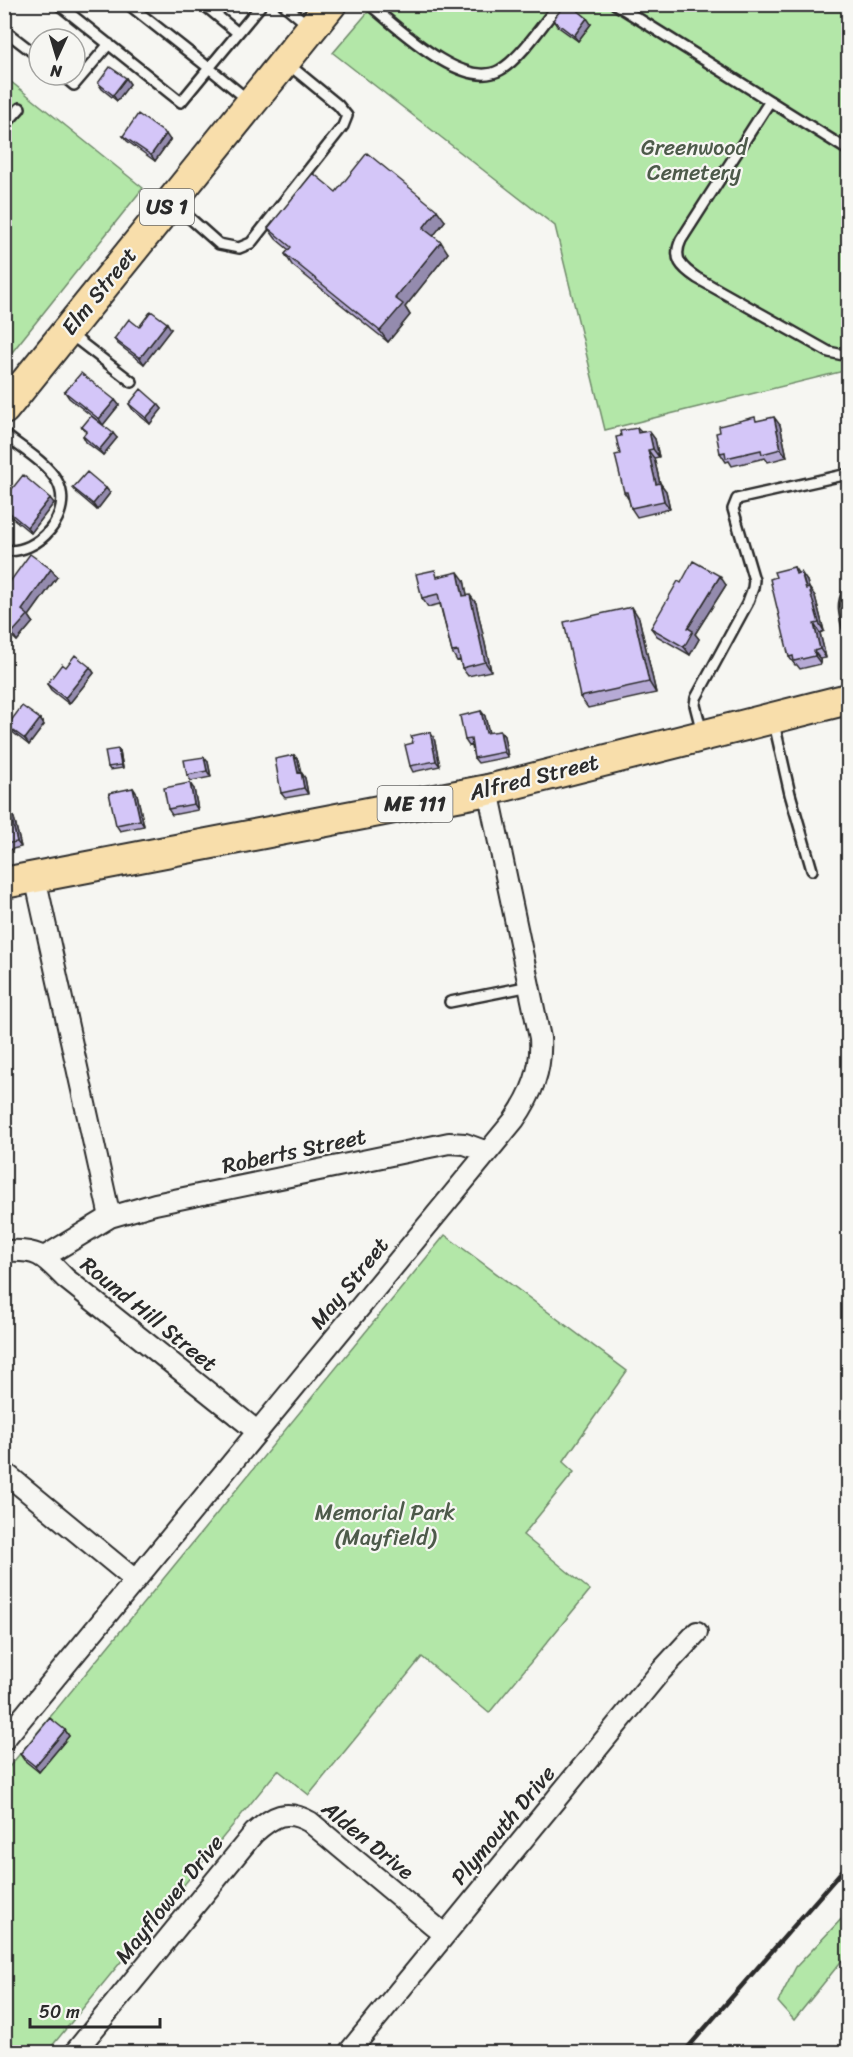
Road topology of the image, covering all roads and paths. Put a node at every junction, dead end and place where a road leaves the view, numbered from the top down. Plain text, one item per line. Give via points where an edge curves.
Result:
1 (58, 4) edge
2 (128, 4) edge
3 (203, 4) edge
4 (262, 4) edge
5 (283, 4) edge
6 (331, 4) edge
7 (369, 4) edge
8 (559, 4) edge
9 (615, 4) edge
10 (312, 28) junction
11 (4, 30) edge
12 (238, 33) junction
13 (109, 44) junction
14 (27, 48) edge
15 (284, 61) junction
16 (209, 69) junction
17 (87, 70) edge
18 (770, 101) junction
19 (250, 102) junction
20 (20, 108) dead end
21 (4, 126) edge
22 (849, 150) edge
23 (171, 202) junction
24 (67, 331) junction
25 (849, 356) edge
26 (132, 382) dead end
27 (4, 409) edge
28 (4, 434) edge
29 (849, 474) edge
30 (4, 550) edge
31 (849, 593) edge
32 (849, 627) edge
33 (849, 699) edge
34 (773, 718) junction
35 (703, 735) junction
36 (488, 790) junction
37 (812, 870) dead end
38 (35, 878) junction
39 (4, 883) edge
40 (530, 986) junction
41 (450, 1002) dead end
42 (487, 1152) junction
43 (110, 1217) junction
44 (4, 1251) edge
45 (44, 1257) junction
46 (258, 1432) junction
47 (4, 1472) edge
48 (135, 1580) junction
49 (697, 1632) dead end
50 (9, 1727) edge
51 (285, 1814) joint
52 (444, 1934) junction
53 (75, 2052) edge
54 (349, 2052) edge

1 - 13 lane
2 - 16 lane
3 - 12 lane
4 - 12 lane
5 - 10 lane
6 - 10 main road, Elm Street / US 1
7 - 8 lane via 448,63 487,75 501,70 518,54
9 - 18 lane
10 - 15 main road, Elm Street / US 1
11 - 14 lane
12 - 16 lane
13 - 16 lane via 181,102
13 - 17 lane
15 - 19 main road, Elm Street / US 1
15 - 23 lane via 347,116 251,243 238,248 219,244
16 - 19 lane
18 - 22 lane
18 - 25 lane via 681,240 678,259 685,269 707,284 829,352
19 - 23 main road, Elm Street / US 1
20 - 21 lane
23 - 24 main road, Elm Street / US 1
24 - 26 lane
24 - 27 main road, Elm Street / US 1
28 - 30 lane via 51,472 59,484 61,510 44,537 30,546
29 - 35 lane via 737,499 734,504 753,588 696,698
31 - 32 lane via 844,610
33 - 34 main road, Alfred Street / ME 111
34 - 35 main road, Alfred Street / ME 111
34 - 37 lane
35 - 36 main road, Alfred Street / ME 111
36 - 38 main road, Alfred Street / ME 111
36 - 40 street, May Street
38 - 39 main road, Alfred Street / ME 111
38 - 43 street
40 - 41 lane
40 - 42 street, May Street via 540,1038 538,1073 523,1107
42 - 43 street, Roberts Street via 448,1143 155,1204
42 - 46 street, May Street
43 - 45 street, Roberts Street
44 - 45 street via 31,1251
45 - 46 street, Round Hill Street
46 - 48 street, May Street
47 - 48 street
48 - 50 street, May Street
49 - 52 street, Plymouth Drive
51 - 52 street, Alden Drive via 310,1822
51 - 53 street, Mayflower Drive via 254,1833
52 - 54 street, Plymouth Drive

